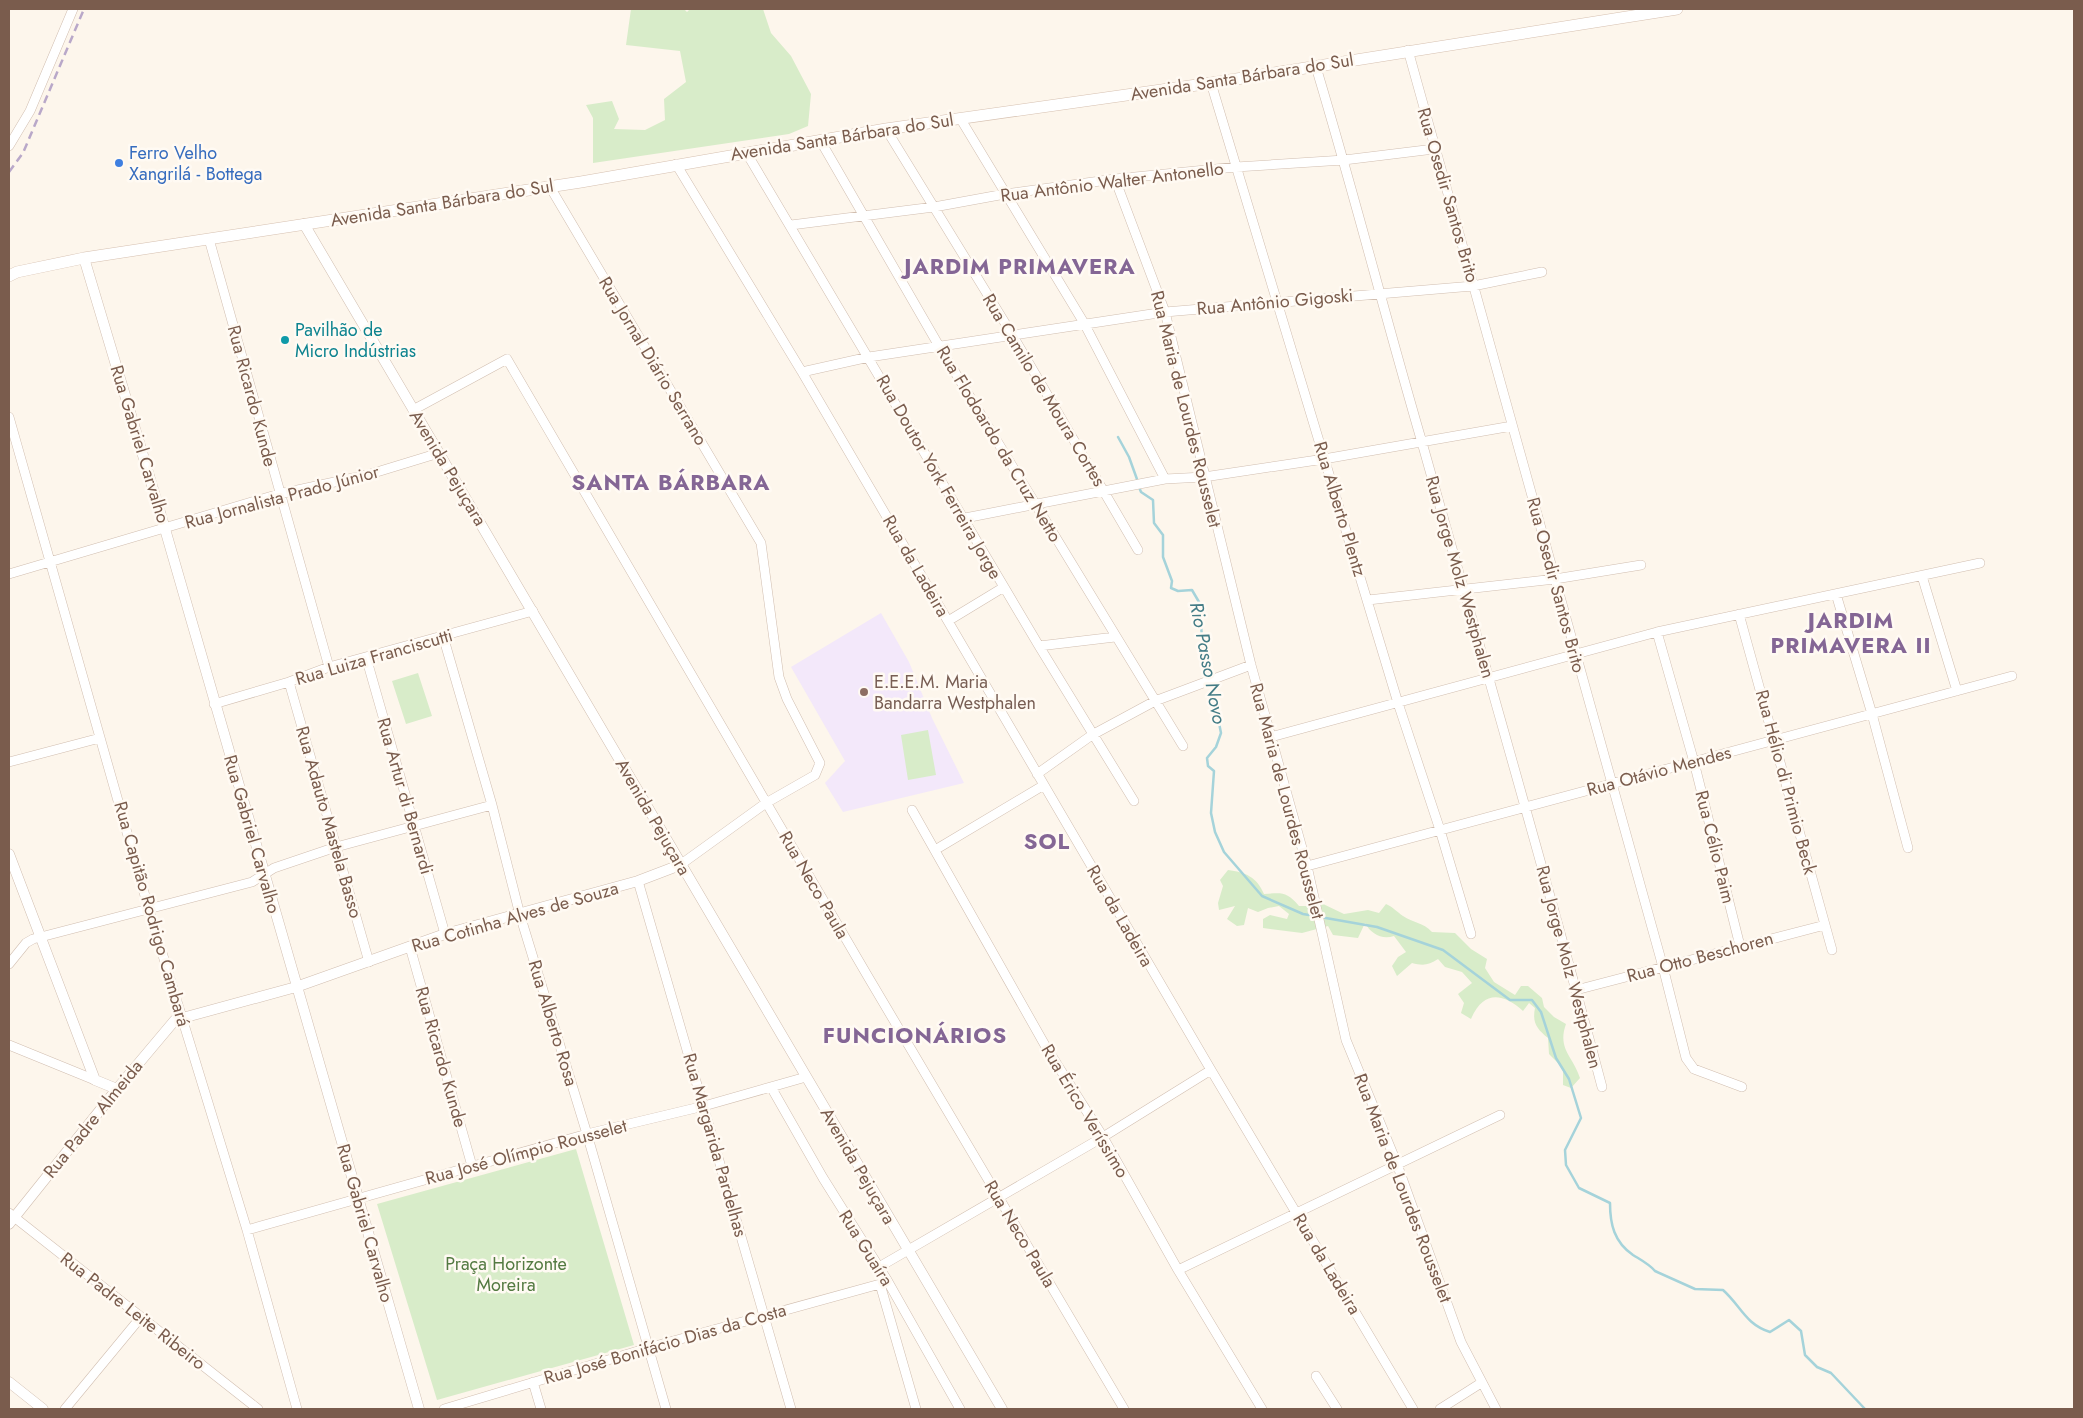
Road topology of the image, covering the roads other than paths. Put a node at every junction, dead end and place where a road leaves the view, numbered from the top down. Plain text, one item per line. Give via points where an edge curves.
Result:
1 (73, 9) edge
2 (1677, 9) edge
3 (1408, 50) junction
4 (1316, 67) junction
5 (1211, 83) junction
6 (960, 118) junction
7 (886, 129) junction
8 (820, 140) junction
9 (9, 146) edge
10 (1434, 149) junction
11 (746, 152) junction
12 (1344, 160) junction
13 (676, 164) junction
14 (1236, 167) junction
15 (1115, 179) junction
16 (550, 186) junction
17 (1005, 194) junction
18 (934, 207) junction
19 (863, 217) junction
20 (304, 224) junction
21 (790, 225) junction
22 (209, 239) junction
23 (84, 258) junction
24 (1542, 272) dead end
25 (9, 276) edge
26 (1473, 286) junction
27 (1380, 293) junction
28 (1278, 302) junction
29 (1165, 312) junction
30 (1084, 323) junction
31 (1013, 336) junction
32 (939, 346) junction
33 (869, 357) junction
34 (802, 372) junction
35 (414, 410) junction
36 (9, 417) edge
37 (1512, 426) junction
38 (1422, 442) junction
39 (439, 453) junction
40 (1324, 459) junction
41 (1204, 476) junction
42 (1165, 480) junction
43 (1105, 492) junction
44 (279, 494) junction
45 (1036, 504) junction
46 (965, 518) junction
47 (165, 529) junction
48 (1138, 550) dead end
49 (51, 563) junction
50 (1980, 564) dead end
51 (1641, 565) dead end
52 (9, 574) edge
53 (1922, 576) junction
54 (1555, 579) junction
55 (1004, 587) junction
56 (1464, 589) junction
57 (1836, 594) junction
58 (1368, 600) junction
59 (533, 610) junction
60 (1739, 614) junction
61 (948, 621) junction
62 (1657, 632) junction
63 (443, 636) junction
64 (1115, 637) junction
65 (1039, 646) junction
66 (1575, 654) junction
67 (366, 657) junction
68 (1251, 665) junction
69 (329, 667) junction
70 (2012, 676) dead end
71 (1490, 677) junction
72 (289, 682) junction
73 (1957, 691) junction
74 (1155, 700) junction
75 (1398, 703) junction
76 (214, 704) junction
77 (1872, 714) junction
78 (1092, 735) junction
79 (1271, 737) junction
80 (100, 738) junction
81 (1774, 740) junction
82 (1183, 746) dead end
83 (9, 762) edge
84 (1694, 762) junction
85 (820, 763) joint
86 (1037, 774) junction
87 (1611, 784) junction
88 (1044, 785) junction
89 (1134, 801) dead end
90 (766, 803) junction
91 (492, 805) junction
92 (1525, 807) junction
93 (912, 810) dead end
94 (413, 825) junction
95 (1440, 830) junction
96 (336, 847) junction
97 (1908, 848) dead end
98 (935, 850) junction
99 (9, 854) edge
100 (680, 865) junction
101 (1307, 866) junction
102 (264, 875) junction
103 (638, 881) junction
104 (149, 910) junction
105 (520, 915) junction
106 (1825, 925) junction
107 (445, 934) junction
108 (1471, 934) dead end
109 (40, 937) junction
110 (1740, 946) junction
111 (410, 947) junction
112 (1832, 950) dead end
113 (369, 962) junction
114 (9, 964) edge
115 (1663, 967) junction
116 (296, 987) junction
117 (1576, 990) junction
118 (182, 1018) junction
119 (9, 1045) edge
120 (1211, 1070) junction
121 (806, 1077) junction
122 (95, 1080) junction
123 (771, 1087) junction
124 (1602, 1087) dead end
125 (1742, 1087) dead end
126 (117, 1089) junction
127 (704, 1106) junction
128 (1500, 1115) dead end
129 (587, 1134) junction
130 (1103, 1137) junction
131 (1398, 1164) junction
132 (472, 1166) junction
133 (999, 1197) junction
134 (358, 1199) junction
135 (1297, 1213) junction
136 (10, 1218) edge
137 (247, 1230) junction
138 (908, 1250) junction
139 (879, 1267) junction
140 (1178, 1270) junction
141 (883, 1282) junction
142 (764, 1316) junction
143 (141, 1317) junction
144 (648, 1348) junction
145 (1316, 1376) dead end
146 (9, 1382) edge
147 (533, 1382) junction
148 (1481, 1383) junction
149 (43, 1409) edge
150 (65, 1409) edge
151 (258, 1409) edge
152 (298, 1409) edge
153 (419, 1409) edge
154 (444, 1409) edge
155 (541, 1409) edge
156 (666, 1409) edge
157 (791, 1409) edge
158 (916, 1409) edge
159 (960, 1409) edge
160 (1002, 1409) edge
161 (1124, 1409) edge
162 (1262, 1409) edge
163 (1336, 1409) edge
164 (1413, 1409) edge
165 (1440, 1409) edge
166 (1496, 1409) edge

1 - 9 street via 30,110
2 - 3 main road, Avenida Santa Bárbara do Sul
3 - 4 main road, Avenida Santa Bárbara do Sul
3 - 10 street, Rua Osedir Santos Brito
4 - 5 main road, Avenida Santa Bárbara do Sul
4 - 12 street, Rua Jorge Molz Westphalen
5 - 6 main road, Avenida Santa Bárbara do Sul
5 - 14 street, Rua Alberto Plentz
6 - 7 main road, Avenida Santa Bárbara do Sul
6 - 17 street
7 - 8 main road, Avenida Santa Bárbara do Sul
7 - 18 street, Rua Camilo de Moura Cortes
8 - 11 main road, Avenida Santa Bárbara do Sul
8 - 19 street, Rua Flodoardo da Cruz Netto
10 - 12 street, Rua Antônio Walter Antonello
10 - 26 street, Rua Osedir Santos Brito
11 - 13 main road, Avenida Santa Bárbara do Sul
11 - 21 street, Rua Doutor York Ferreira Jorge
12 - 14 street, Rua Antônio Walter Antonello
12 - 27 street, Rua Jorge Molz Westphalen
13 - 16 main road, Avenida Santa Bárbara do Sul
13 - 34 street, Rua da Ladeira
14 - 15 street, Rua Antônio Walter Antonello
14 - 28 street, Rua Alberto Plentz
15 - 17 street, Rua Antônio Walter Antonello
15 - 29 street, Rua Maria de Lourdes Rousselet
16 - 20 main road, Avenida Santa Bárbara do Sul
16 - 85 street, Rua Jornal Diário Serrano via 761,543 779,676 787,700
17 - 18 street, Rua Antônio Walter Antonello
17 - 30 street
18 - 19 street, Rua Antônio Walter Antonello
18 - 31 street, Rua Camilo de Moura Cortes
19 - 21 street, Rua Antônio Walter Antonello
19 - 32 street, Rua Flodoardo da Cruz Netto
20 - 22 main road, Avenida Santa Bárbara do Sul
20 - 35 street, Avenida Pejuçara
21 - 33 street, Rua Doutor York Ferreira Jorge
22 - 23 main road, Avenida Santa Bárbara do Sul
22 - 44 street, Rua Ricardo Kunde
23 - 25 main road, Avenida Santa Bárbara do Sul
23 - 47 street, Rua Gabriel Carvalho
24 - 26 street, Rua Antônio Gigoski
26 - 27 street, Rua Antônio Gigoski
26 - 37 street, Rua Osedir Santos Brito
27 - 28 street, Rua Antônio Gigoski
27 - 38 street, Rua Jorge Molz Westphalen
28 - 29 street, Rua Antônio Gigoski
28 - 40 street, Rua Alberto Plentz
29 - 30 street, Rua Antônio Gigoski
29 - 41 street, Rua Maria de Lourdes Rousselet
30 - 31 street, Rua Antônio Gigoski
30 - 42 street
31 - 32 street, Rua Antônio Gigoski
31 - 43 street, Rua Camilo de Moura Cortes
32 - 33 street, Rua Antônio Gigoski
32 - 45 street, Rua Flodoardo da Cruz Netto
33 - 34 street, Rua Antônio Gigoski
33 - 46 street, Rua Doutor York Ferreira Jorge
34 - 61 street, Rua da Ladeira
35 - 39 street, Avenida Pejuçara
35 - 90 street, Rua Neco Paula via 507,359
36 - 49 street, Rua Capitão Rodrigo Cambará
37 - 38 street
37 - 54 street, Rua Osedir Santos Brito
38 - 40 street
38 - 56 street, Rua Jorge Molz Westphalen
39 - 44 street, Rua Jornalista Prado Júnior via 367,475
39 - 59 street, Avenida Pejuçara
40 - 41 street
40 - 58 street, Rua Alberto Plentz
41 - 42 street
41 - 68 street, Rua Maria de Lourdes Rousselet
42 - 43 street
43 - 45 street
43 - 48 street, Rua Camilo de Moura Cortes
44 - 47 street, Rua Jornalista Prado Júnior
44 - 69 street, Rua Ricardo Kunde
45 - 46 street
45 - 64 street, Rua Flodoardo da Cruz Netto
46 - 55 street, Rua Doutor York Ferreira Jorge
47 - 49 street, Rua Jornalista Prado Júnior
47 - 76 street, Rua Gabriel Carvalho
49 - 52 street, Rua Jornalista Prado Júnior
49 - 80 street, Rua Capitão Rodrigo Cambará
50 - 53 street
51 - 54 street
53 - 57 street
53 - 73 street
54 - 56 street
54 - 66 street, Rua Osedir Santos Brito
55 - 61 street
55 - 65 street, Rua Doutor York Ferreira Jorge
56 - 58 street
56 - 71 street, Rua Jorge Molz Westphalen
57 - 60 street
57 - 77 street
58 - 75 street, Rua Alberto Plentz
59 - 63 street, Rua Luiza Franciscutti
59 - 100 street, Avenida Pejuçara
60 - 62 street
60 - 81 street, Rua Hélio di Primio Beck
61 - 86 street, Rua da Ladeira
62 - 66 street
62 - 84 street, Rua Célio Paim
63 - 67 street, Rua Luiza Franciscutti
63 - 91 street, Rua Alberto Rosa
64 - 65 street
64 - 74 street, Rua Flodoardo da Cruz Netto
65 - 78 street, Rua Doutor York Ferreira Jorge
66 - 71 street
66 - 87 street, Rua Osedir Santos Brito
67 - 69 street, Rua Luiza Franciscutti
67 - 94 street, Rua Artur di Bernardi
68 - 74 street
68 - 79 street, Rua Maria de Lourdes Rousselet
69 - 72 street, Rua Luiza Franciscutti
70 - 73 street, Rua Otávio Mendes
71 - 75 street
71 - 92 street, Rua Jorge Molz Westphalen
72 - 76 street, Rua Luiza Franciscutti
72 - 96 street, Rua Adauto Mastela Basso
73 - 77 street, Rua Otávio Mendes
74 - 78 street
74 - 82 street, Rua Flodoardo da Cruz Netto
75 - 79 street
75 - 95 street, Rua Alberto Plentz
76 - 102 street, Rua Gabriel Carvalho
77 - 81 street, Rua Otávio Mendes
77 - 97 street
78 - 86 street
78 - 89 street, Rua Doutor York Ferreira Jorge
79 - 101 street, Rua Maria de Lourdes Rousselet
80 - 83 street
80 - 104 street, Rua Capitão Rodrigo Cambará
81 - 84 street, Rua Otávio Mendes
81 - 106 street, Rua Hélio di Primio Beck
84 - 87 street, Rua Otávio Mendes
84 - 110 street, Rua Célio Paim
85 - 90 street, Rua Cotinha Alves de Souza via 815,775
86 - 88 street, Rua da Ladeira
87 - 92 street, Rua Otávio Mendes
87 - 115 street, Rua Osedir Santos Brito
88 - 98 street
88 - 120 street, Rua da Ladeira
90 - 100 street, Rua Cotinha Alves de Souza
90 - 133 street, Rua Neco Paula
91 - 94 street
91 - 105 street, Rua Alberto Rosa
92 - 95 street, Rua Otávio Mendes
92 - 117 street, Rua Jorge Molz Westphalen
93 - 98 street, Rua Érico Veríssimo
94 - 96 street
94 - 107 street, Rua Artur di Bernardi
95 - 101 street, Rua Otávio Mendes
95 - 108 street, Rua Alberto Plentz
96 - 102 street via 274,868
96 - 113 street, Rua Adauto Mastela Basso
98 - 130 street, Rua Érico Veríssimo via 1046,1047
99 - 109 street
100 - 103 street, Rua Cotinha Alves de Souza
100 - 121 street, Avenida Pejuçara
101 - 131 street, Rua Maria de Lourdes Rousselet via 1346,1040
102 - 104 street via 252,882
102 - 116 street, Rua Gabriel Carvalho
103 - 105 street, Rua Cotinha Alves de Souza
103 - 127 street, Rua Margarida Pardelhas
104 - 109 street
104 - 118 street, Rua Capitão Rodrigo Cambará
105 - 107 street, Rua Cotinha Alves de Souza
105 - 129 street, Rua Alberto Rosa
106 - 110 street, Rua Otto Beschoren
106 - 112 street, Rua Hélio di Primio Beck
107 - 111 street, Rua Cotinha Alves de Souza
109 - 114 street via 26,943
109 - 122 street
110 - 115 street, Rua Otto Beschoren
111 - 113 street, Rua Cotinha Alves de Souza
111 - 132 street, Rua Ricardo Kunde
113 - 116 street, Rua Cotinha Alves de Souza
115 - 117 street, Rua Otto Beschoren
115 - 125 street, Rua Osedir Santos Brito via 1686,1058 1694,1069
116 - 118 street, Rua Cotinha Alves de Souza
116 - 134 street, Rua Gabriel Carvalho
117 - 124 street, Rua Jorge Molz Westphalen
118 - 126 street, Rua Padre Almeida via 170,1024
118 - 137 street, Rua Capitão Rodrigo Cambará
119 - 122 street
120 - 130 street
120 - 135 street, Rua da Ladeira
121 - 123 street, Rua José Olímpio Rousselet
121 - 138 street, Avenida Pejuçara
122 - 126 street
123 - 127 street, Rua José Olímpio Rousselet
123 - 139 street, Rua Guaíra
126 - 136 street, Rua Padre Almeida
127 - 129 street, Rua José Olímpio Rousselet
127 - 142 street, Rua Margarida Pardelhas
128 - 131 street
129 - 132 street, Rua José Olímpio Rousselet
129 - 144 street, Rua Alberto Rosa
130 - 133 street
130 - 140 street, Rua Érico Veríssimo
131 - 135 street
131 - 148 street, Rua Maria de Lourdes Rousselet via 1461,1342
132 - 134 street, Rua José Olímpio Rousselet
133 - 138 street
133 - 161 street, Rua Neco Paula
134 - 137 street, Rua José Olímpio Rousselet
134 - 153 street, Rua Gabriel Carvalho
135 - 140 street
135 - 164 street, Rua da Ladeira
136 - 143 street, Rua Padre Leite Ribeiro
137 - 152 street, Rua Capitão Rodrigo Cambará
138 - 139 street
138 - 160 street, Avenida Pejuçara
139 - 141 street, Rua Guaíra
140 - 162 street, Rua Érico Veríssimo
141 - 142 street, Rua José Bonifácio Dias da Costa
141 - 158 street
141 - 159 street, Rua Guaíra
142 - 144 street, Rua José Bonifácio Dias da Costa
142 - 157 street, Rua Margarida Pardelhas
143 - 150 street
143 - 151 street, Rua Padre Leite Ribeiro
144 - 147 street, Rua José Bonifácio Dias da Costa
144 - 156 street, Rua Alberto Rosa
145 - 163 street
146 - 149 street
147 - 154 street, Rua José Bonifácio Dias da Costa
147 - 155 street
148 - 165 street
148 - 166 street, Rua Maria de Lourdes Rousselet

